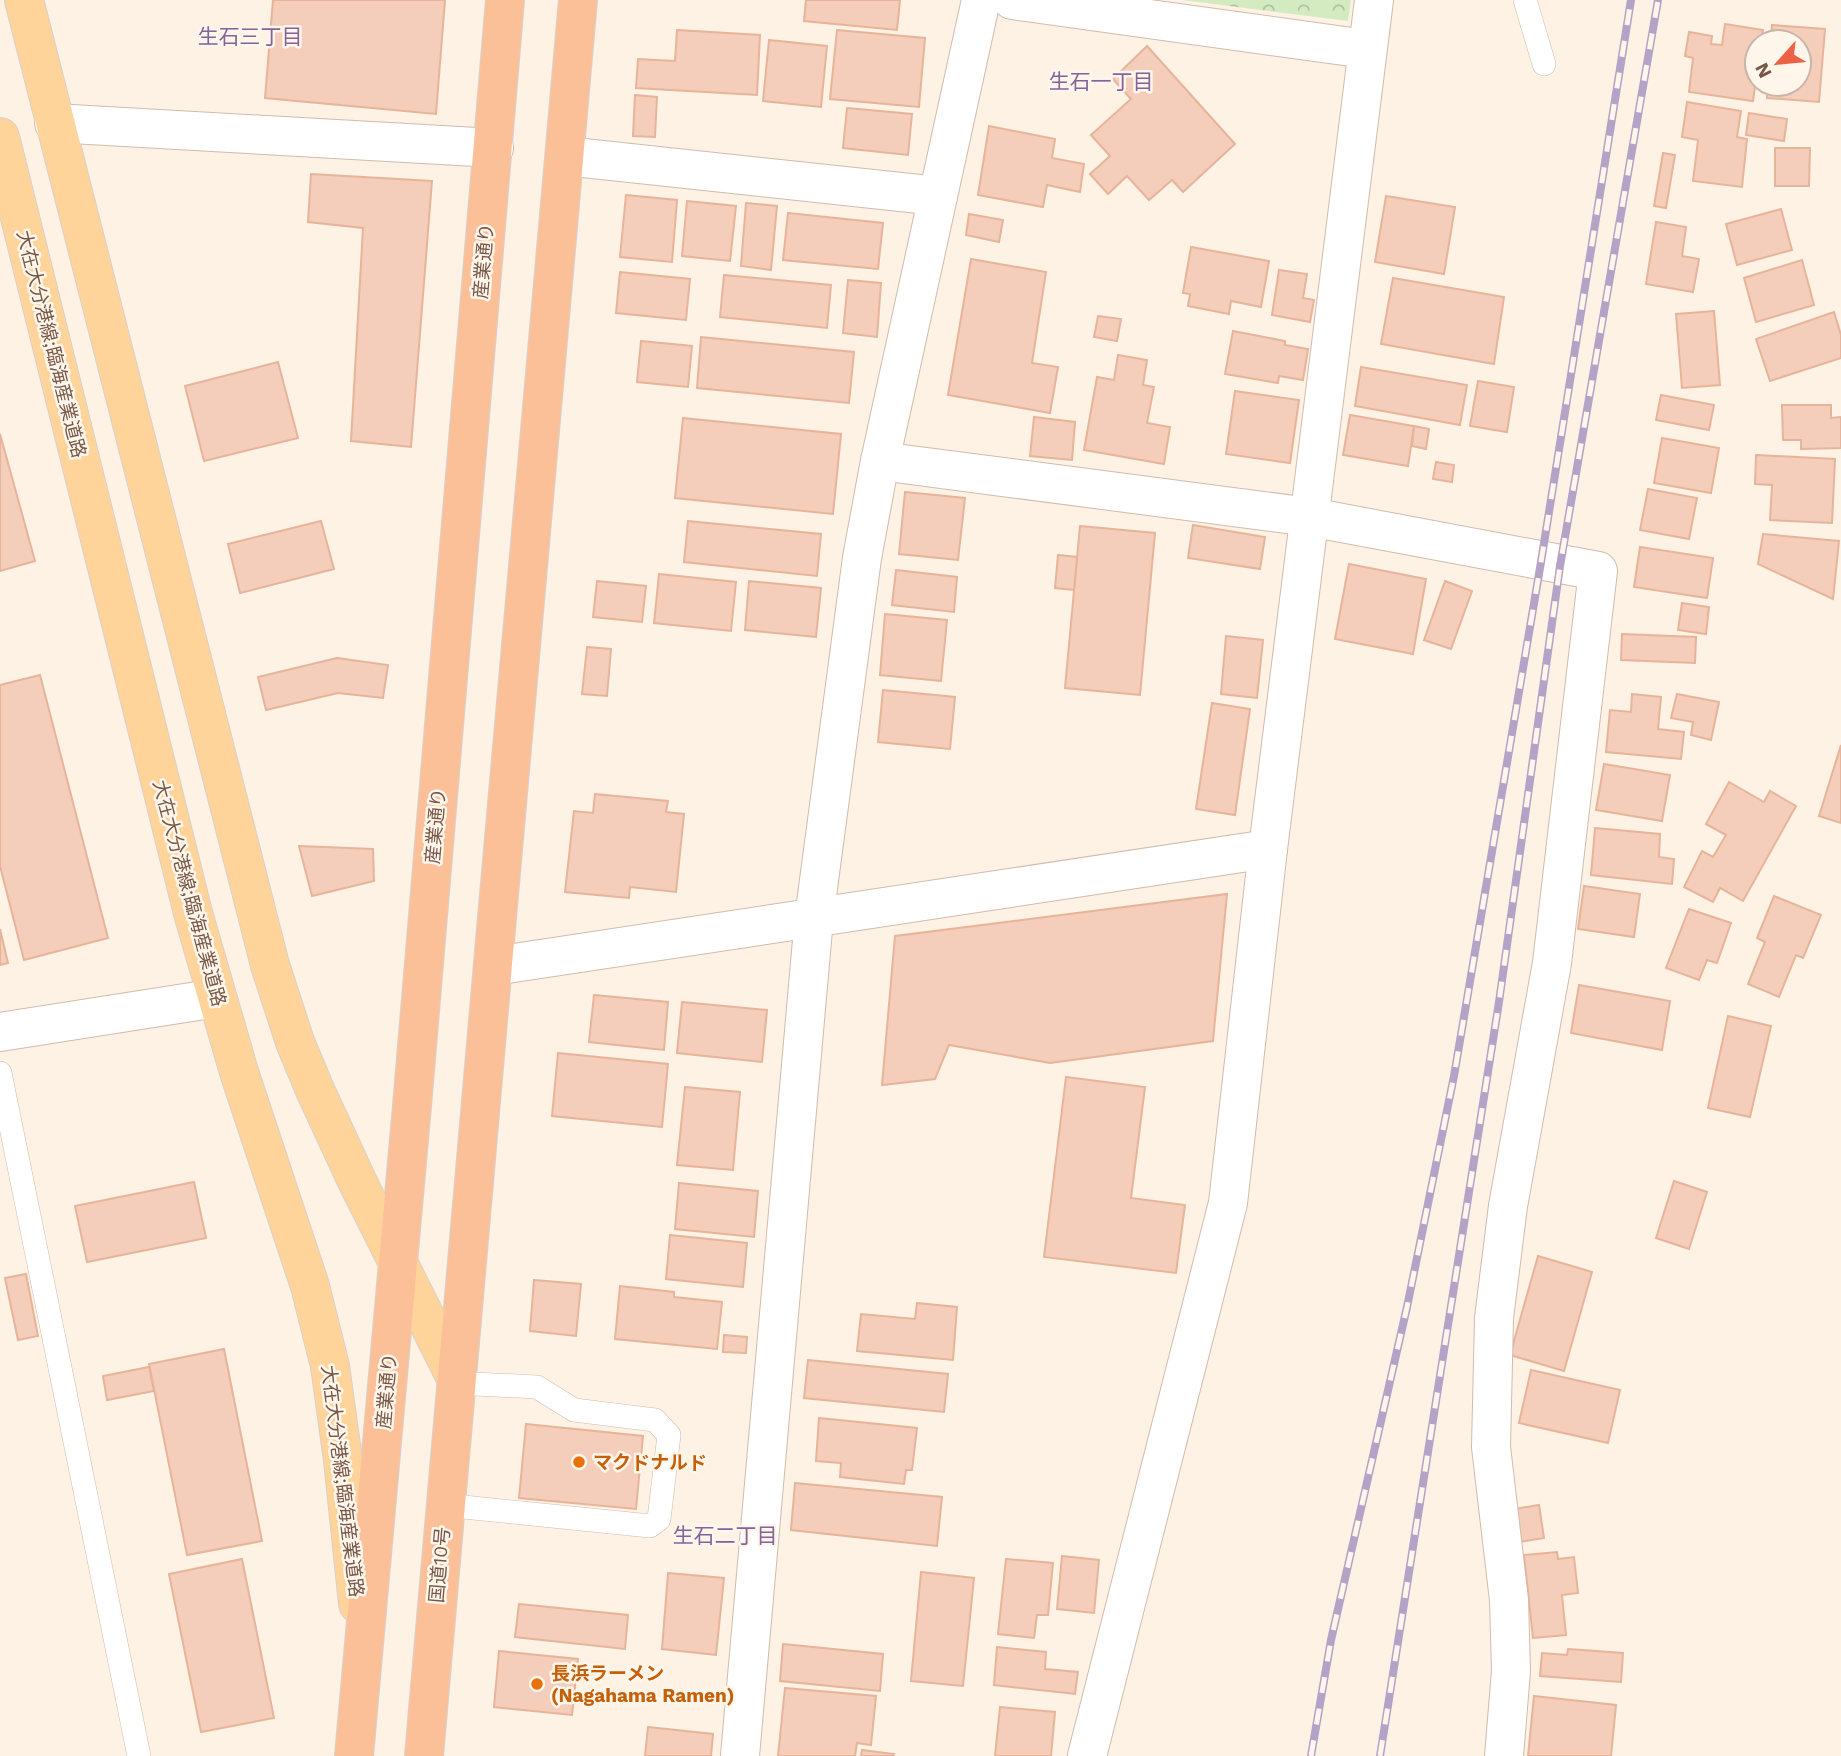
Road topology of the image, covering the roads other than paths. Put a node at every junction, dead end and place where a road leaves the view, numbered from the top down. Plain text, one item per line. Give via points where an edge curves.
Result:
1 (24, 0) edge
2 (506, 0) edge
3 (578, 0) edge
4 (981, 0) edge
5 (1012, 0) edge
6 (1374, 0) edge
7 (1525, 0) edge
8 (1366, 49) junction
9 (1544, 64) dead end
10 (54, 123) junction
11 (0, 137) edge
12 (494, 148) junction
13 (565, 156) junction
14 (938, 196) junction
15 (880, 461) junction
16 (1310, 517) junction
17 (1268, 849) junction
18 (814, 918) junction
19 (494, 966) junction
20 (217, 998) junction
21 (0, 1032) edge
22 (0, 1073) edge
23 (398, 1260) junction
24 (454, 1378) junction
25 (444, 1505) junction
26 (363, 1651) junction
27 (139, 1756) edge
28 (354, 1756) edge
29 (424, 1756) edge
30 (740, 1756) edge
31 (1087, 1756) edge
32 (1504, 1756) edge

1 - 10 main road
2 - 12 highway, 産業通り
3 - 13 highway
4 - 14 street
5 - 8 street
6 - 8 street
7 - 9 lane
8 - 16 street
10 - 12 street
10 - 23 main road via 270,965 315,1090
11 - 20 main road, 大在大分港線;臨海産業道路
12 - 23 highway, 産業通り
13 - 14 street
13 - 19 highway
14 - 15 street
15 - 16 street
15 - 18 street via 862,558
16 - 17 street
16 - 32 street via 1598,572 1552,963 1507,1206 1494,1318 1491,1447 1509,1600 1511,1671
17 - 18 street
17 - 31 street via 1228,1203
18 - 19 street
18 - 30 street
19 - 24 highway
20 - 21 street
20 - 26 main road, 大在大分港線;臨海産業道路 via 310,1286 330,1366
22 - 27 lane
23 - 24 main road
23 - 26 highway, 産業通り
24 - 25 highway, 国道10号
24 - 25 lane via 537,1387 574,1410 655,1420 669,1435 659,1519 650,1526
25 - 29 highway, 国道10号
26 - 28 highway

